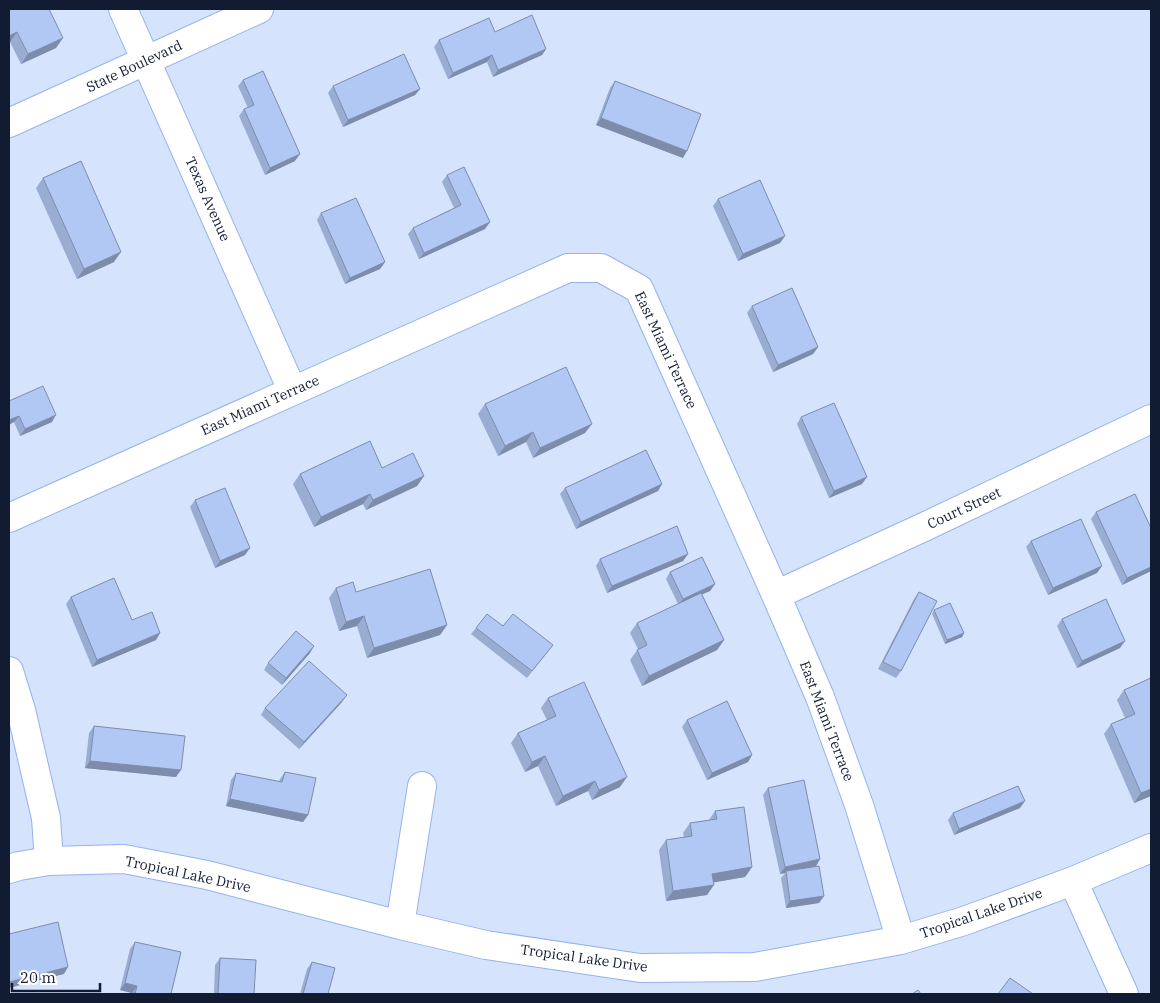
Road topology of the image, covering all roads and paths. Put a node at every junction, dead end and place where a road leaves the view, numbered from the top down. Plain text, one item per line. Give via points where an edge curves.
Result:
1 (123, 9) edge
2 (259, 9) edge
3 (146, 60) junction
4 (9, 123) edge
5 (292, 390) junction
6 (1151, 419) edge
7 (9, 518) edge
8 (776, 595) junction
9 (9, 671) edge
10 (422, 786) dead end
11 (1151, 848) edge
12 (50, 861) junction
13 (9, 869) edge
14 (1073, 881) junction
15 (400, 925) junction
16 (901, 940) junction
17 (1124, 994) edge

1 - 3 street, Texas Avenue
2 - 3 street, State Boulevard
3 - 4 street, State Boulevard
3 - 5 street, Texas Avenue
5 - 7 street, East Miami Terrace
5 - 8 street, East Miami Terrace via 568,268 601,268 640,289
6 - 8 street, Court Street
8 - 16 street, East Miami Terrace via 820,697 859,805
9 - 12 street via 22,710 46,818
10 - 15 street
11 - 14 street, Tropical Lake Drive
12 - 13 street, Tropical Lake Drive
12 - 15 street, Tropical Lake Drive via 124,859 207,875
14 - 16 street, Tropical Lake Drive
14 - 17 street
15 - 16 street, Tropical Lake Drive via 486,945 640,968 755,967

